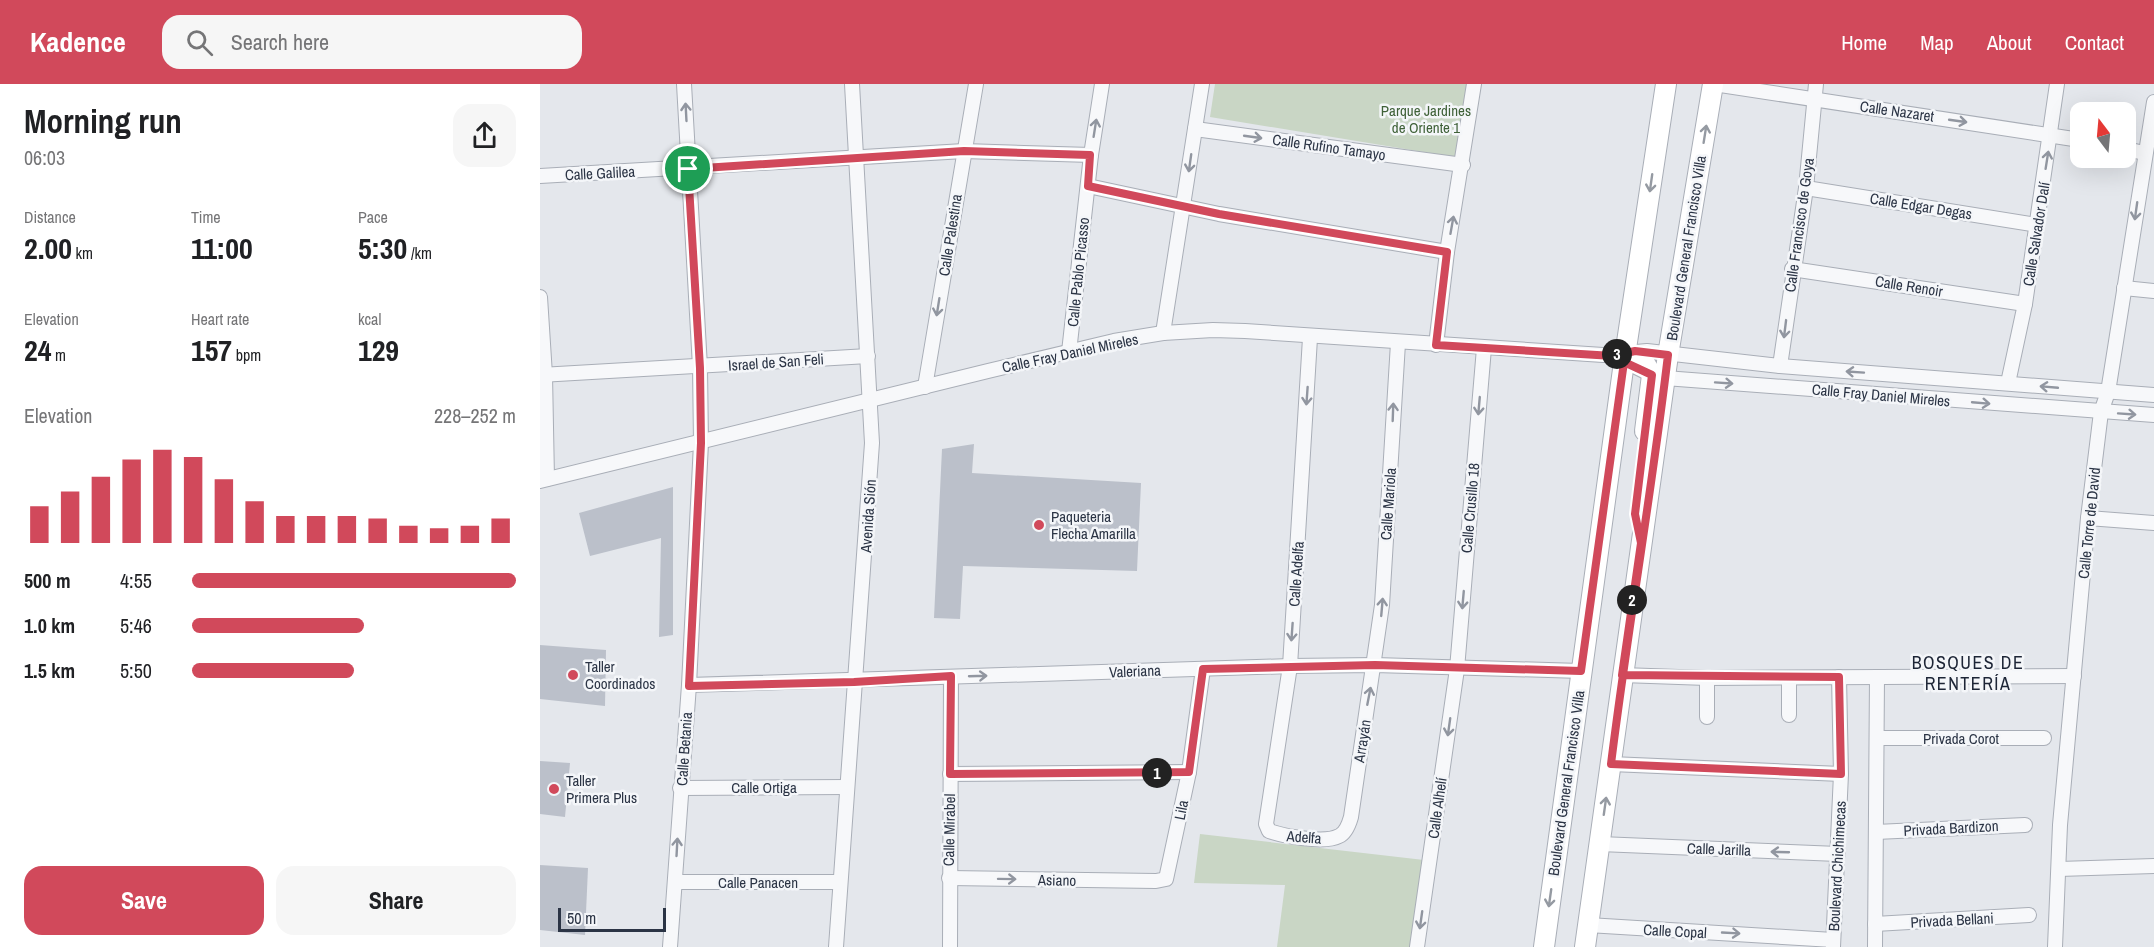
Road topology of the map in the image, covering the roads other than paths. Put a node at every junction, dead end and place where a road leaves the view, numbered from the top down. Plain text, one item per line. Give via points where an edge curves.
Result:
1 (684, 84) edge
2 (852, 84) edge
3 (976, 84) edge
4 (1102, 84) edge
5 (1202, 84) edge
6 (1474, 84) edge
7 (1666, 84) edge
8 (1713, 84) edge
9 (1816, 84) edge
10 (2058, 84) edge
11 (1815, 99) junction
12 (2154, 102) edge
13 (1195, 129) junction
14 (2051, 134) junction
15 (2070, 138) edge
16 (964, 151) junction
17 (2136, 151) edge
18 (2144, 153) junction
19 (1090, 155) junction
20 (857, 157) junction
21 (1463, 165) junction
22 (688, 169) junction
23 (540, 176) edge
24 (1088, 186) junction
25 (1806, 188) junction
26 (1184, 206) junction
27 (2037, 225) junction
28 (1447, 252) junction
29 (1792, 269) junction
30 (2124, 288) junction
31 (2154, 291) edge
32 (540, 297) edge
33 (2025, 304) junction
34 (1163, 333) junction
35 (1310, 338) junction
36 (1398, 343) junction
37 (1436, 345) junction
38 (1484, 348) junction
39 (1069, 352) junction
40 (1668, 355) junction
41 (868, 356) junction
42 (1621, 356) junction
43 (1780, 366) junction
44 (700, 368) junction
45 (543, 375) edge
46 (1658, 377) junction
47 (2008, 383) junction
48 (925, 387) junction
49 (2108, 392) junction
50 (2154, 395) edge
51 (870, 401) junction
52 (2101, 412) junction
53 (2154, 416) edge
54 (701, 443) junction
55 (544, 480) edge
56 (2088, 518) junction
57 (2154, 523) edge
58 (1375, 665) junction
59 (1290, 666) junction
60 (1203, 669) junction
61 (1457, 669) junction
62 (1581, 671) junction
63 (1622, 675) junction
64 (951, 676) junction
65 (2074, 676) junction
66 (1839, 677) junction
67 (1877, 677) junction
68 (1707, 678) junction
69 (1789, 678) junction
70 (854, 682) junction
71 (689, 686) junction
72 (1789, 715) dead end
73 (1707, 717) dead end
74 (1878, 738) junction
75 (2044, 738) dead end
76 (1611, 764) junction
77 (1189, 772) junction
78 (950, 774) junction
79 (1841, 774) junction
80 (847, 787) junction
81 (681, 788) junction
82 (1270, 810) joint
83 (1351, 817) joint
84 (2025, 825) dead end
85 (1876, 832) junction
86 (1600, 844) junction
87 (1838, 854) junction
88 (2154, 866) edge
89 (2059, 869) junction
90 (949, 878) junction
91 (1166, 879) joint
92 (675, 882) junction
93 (840, 882) junction
94 (2029, 915) dead end
95 (1875, 924) junction
96 (1588, 926) junction
97 (1833, 944) edge
98 (1545, 945) edge
99 (670, 947) edge
100 (836, 947) edge
101 (950, 947) edge
102 (1417, 947) edge
103 (1585, 947) edge
104 (1875, 947) edge
105 (2055, 947) edge

22 -> 1 street, Calle Betania
2 - 20 street, Avenida Sión
3 - 16 street, Calle Palestina
19 -> 4 street, Calle Pablo Picasso
5 - 13 street
6 - 21 street
7 -> 42 main road, Boulevard General Francisco Villa
8 - 11 street, Calle Nazaret
40 -> 8 main road, Boulevard General Francisco Villa
9 - 11 street, Calle Francisco de Goya
10 - 14 street, Calle Salvador Dalí
11 -> 14 street, Calle Nazaret
11 - 25 street, Calle Francisco de Goya
12 - 18 street, Calle Torre de David
13 -> 21 street, Calle Rufino Tamayo
13 -> 26 street
14 - 15 street, Calle Nazaret
27 -> 14 street, Calle Salvador Dalí
16 - 19 street, Calle Galilea
16 - 20 street, Calle Galilea
16 -> 48 street, Calle Palestina
17 - 18 street
18 -> 30 street, Calle Torre de David
19 - 24 street, Calle Pablo Picasso
20 - 22 street, Calle Galilea
20 - 41 street, Avenida Sión
28 -> 21 street
22 - 23 street, Calle Galilea
22 - 44 street, Calle Betania
24 - 26 street
24 - 39 street, Calle Pablo Picasso
25 - 27 street, Calle Edgar Degas
25 - 29 street, Calle Francisco de Goya
26 - 28 street
26 - 34 street
27 - 33 street, Calle Salvador Dalí
28 - 37 street
29 - 33 street, Calle Renoir
29 -> 43 street, Calle Francisco de Goya
30 - 31 street
30 - 49 street, Calle Torre de David
32 - 45 street
33 - 47 street, Calle Salvador Dalí
34 - 35 street, Calle Fray Daniel Mireles via 1213,330
34 - 39 street, Calle Fray Daniel Mireles
35 - 36 street, Calle Fray Daniel Mireles
35 -> 59 street, Calle Adelfa
36 - 37 street, Calle Fray Daniel Mireles
58 -> 36 street, Calle Mariola
37 - 38 street, Calle Fray Daniel Mireles
38 - 42 street, Calle Fray Daniel Mireles
38 -> 61 street, Calle Crusillo 18
39 - 48 street, Calle Fray Daniel Mireles
40 - 42 street, Calle Fray Daniel Mireles
40 - 43 street, Calle Fray Daniel Mireles
40 - 46 main road, Boulevard General Francisco Villa
41 - 44 street, Israel de San Feli
41 - 51 street, Avenida Sión
42 - 46 main road via 1644,362
42 - 62 main road, Boulevard General Francisco Villa
47 -> 43 street, Calle Fray Daniel Mireles
44 - 45 street, Israel de San Feli
44 - 54 street, Calle Betania
45 - 55 street
46 -> 52 street, Calle Fray Daniel Mireles
46 - 63 main road, Boulevard General Francisco Villa via 1641,543
49 -> 47 street, Calle Fray Daniel Mireles
48 - 51 street, Calle Fray Daniel Mireles
49 - 50 street, Calle Fray Daniel Mireles
49 - 52 street, Calle Torre de David
51 - 54 street, Calle Fray Daniel Mireles
51 - 70 street, Avenida Sión via 872,454
52 -> 53 street, Calle Fray Daniel Mireles
52 - 56 street, Calle Torre de David
54 - 55 street, Calle Fray Daniel Mireles
54 - 71 street, Calle Betania
56 - 57 street
56 - 65 street, Calle Torre de David
58 - 59 street, Valeriana
58 - 61 street, Valeriana
83 -> 58 street, Arrayán
59 - 60 street, Valeriana
59 - 82 street, Calle Adelfa
64 -> 60 street, Valeriana
60 - 77 street, Lila
61 - 62 street, Valeriana
61 -> 102 street, Calle Alhelí
62 -> 98 main road, Boulevard General Francisco Villa
63 - 68 street
63 - 76 main road, Boulevard General Francisco Villa
64 - 70 street, Valeriana
64 - 78 street, Calle Mirabel
65 - 67 street
65 - 89 street, Calle Torre de David
66 - 67 street
66 - 69 street
66 - 79 street, Boulevard Chichimecas
67 - 74 street
68 - 69 street
68 - 73 street
69 - 72 street
70 - 71 street, Valeriana
70 - 80 street, Avenida Sión
71 - 81 street, Calle Betania
74 - 75 street, Privada Corot
74 - 85 street
76 - 79 street
86 -> 76 main road, Boulevard General Francisco Villa
77 - 78 street
77 - 91 street, Lila
78 - 90 street, Calle Mirabel
79 - 87 street, Boulevard Chichimecas
80 - 81 street, Calle Ortiga
80 - 93 street, Avenida Sión
92 -> 81 street, Calle Betania
82 - 83 street, Adelfa via 1266,824 1269,831 1313,839 1338,837 1345,832
84 - 85 street, Privada Bardizon
85 - 95 street
87 -> 86 street, Calle Jarilla
86 - 96 main road, Boulevard General Francisco Villa
87 - 97 street, Boulevard Chichimecas
88 - 89 street
89 - 105 street, Calle Torre de David
90 -> 91 street, Asiano
90 - 101 street, Calle Mirabel
92 - 93 street, Calle Panacen
92 - 99 street, Calle Betania
93 - 100 street, Avenida Sión
94 - 95 street, Privada Bellani
95 - 104 street
96 -> 97 street, Calle Copal
96 - 103 main road, Boulevard General Francisco Villa

